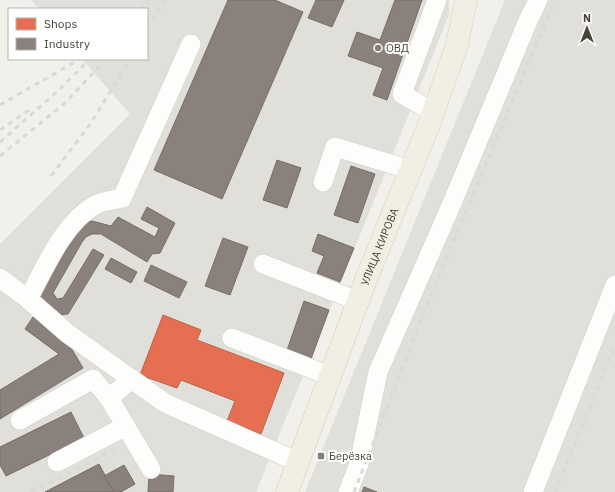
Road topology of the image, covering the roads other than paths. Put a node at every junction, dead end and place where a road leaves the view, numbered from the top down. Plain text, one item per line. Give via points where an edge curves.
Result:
1 (437, 0) edge
2 (466, 0) edge
3 (538, 0) edge
4 (191, 44) dead end
5 (433, 112) junction
6 (411, 170) junction
7 (323, 182) dead end
8 (263, 264) dead end
9 (0, 278) edge
10 (615, 285) edge
11 (28, 299) junction
12 (358, 301) junction
13 (232, 338) dead end
14 (330, 376) junction
15 (132, 379) junction
16 (109, 398) junction
17 (20, 420) dead end
18 (126, 426) junction
19 (57, 462) dead end
20 (298, 462) junction
21 (151, 469) dead end
22 (287, 492) edge
23 (348, 492) edge
24 (533, 492) edge

1 - 5 lane via 402,94
2 - 5 main road, УЛИЦА КИРОВА via 457,45
3 - 23 lane via 454,201 378,372 359,464
4 - 11 lane via 122,198 97,204 68,228
5 - 6 main road, УЛИЦА КИРОВА
6 - 7 lane via 335,147
6 - 12 main road, УЛИЦА КИРОВА
8 - 12 lane
9 - 11 lane
10 - 24 lane
11 - 15 lane via 67,333
12 - 14 main road, УЛИЦА КИРОВА
13 - 14 lane
14 - 20 main road, УЛИЦА КИРОВА
15 - 16 lane
15 - 20 lane via 165,403
16 - 17 lane via 93,379
16 - 18 lane
18 - 19 lane
18 - 21 lane
20 - 22 main road, УЛИЦА КИРОВА

